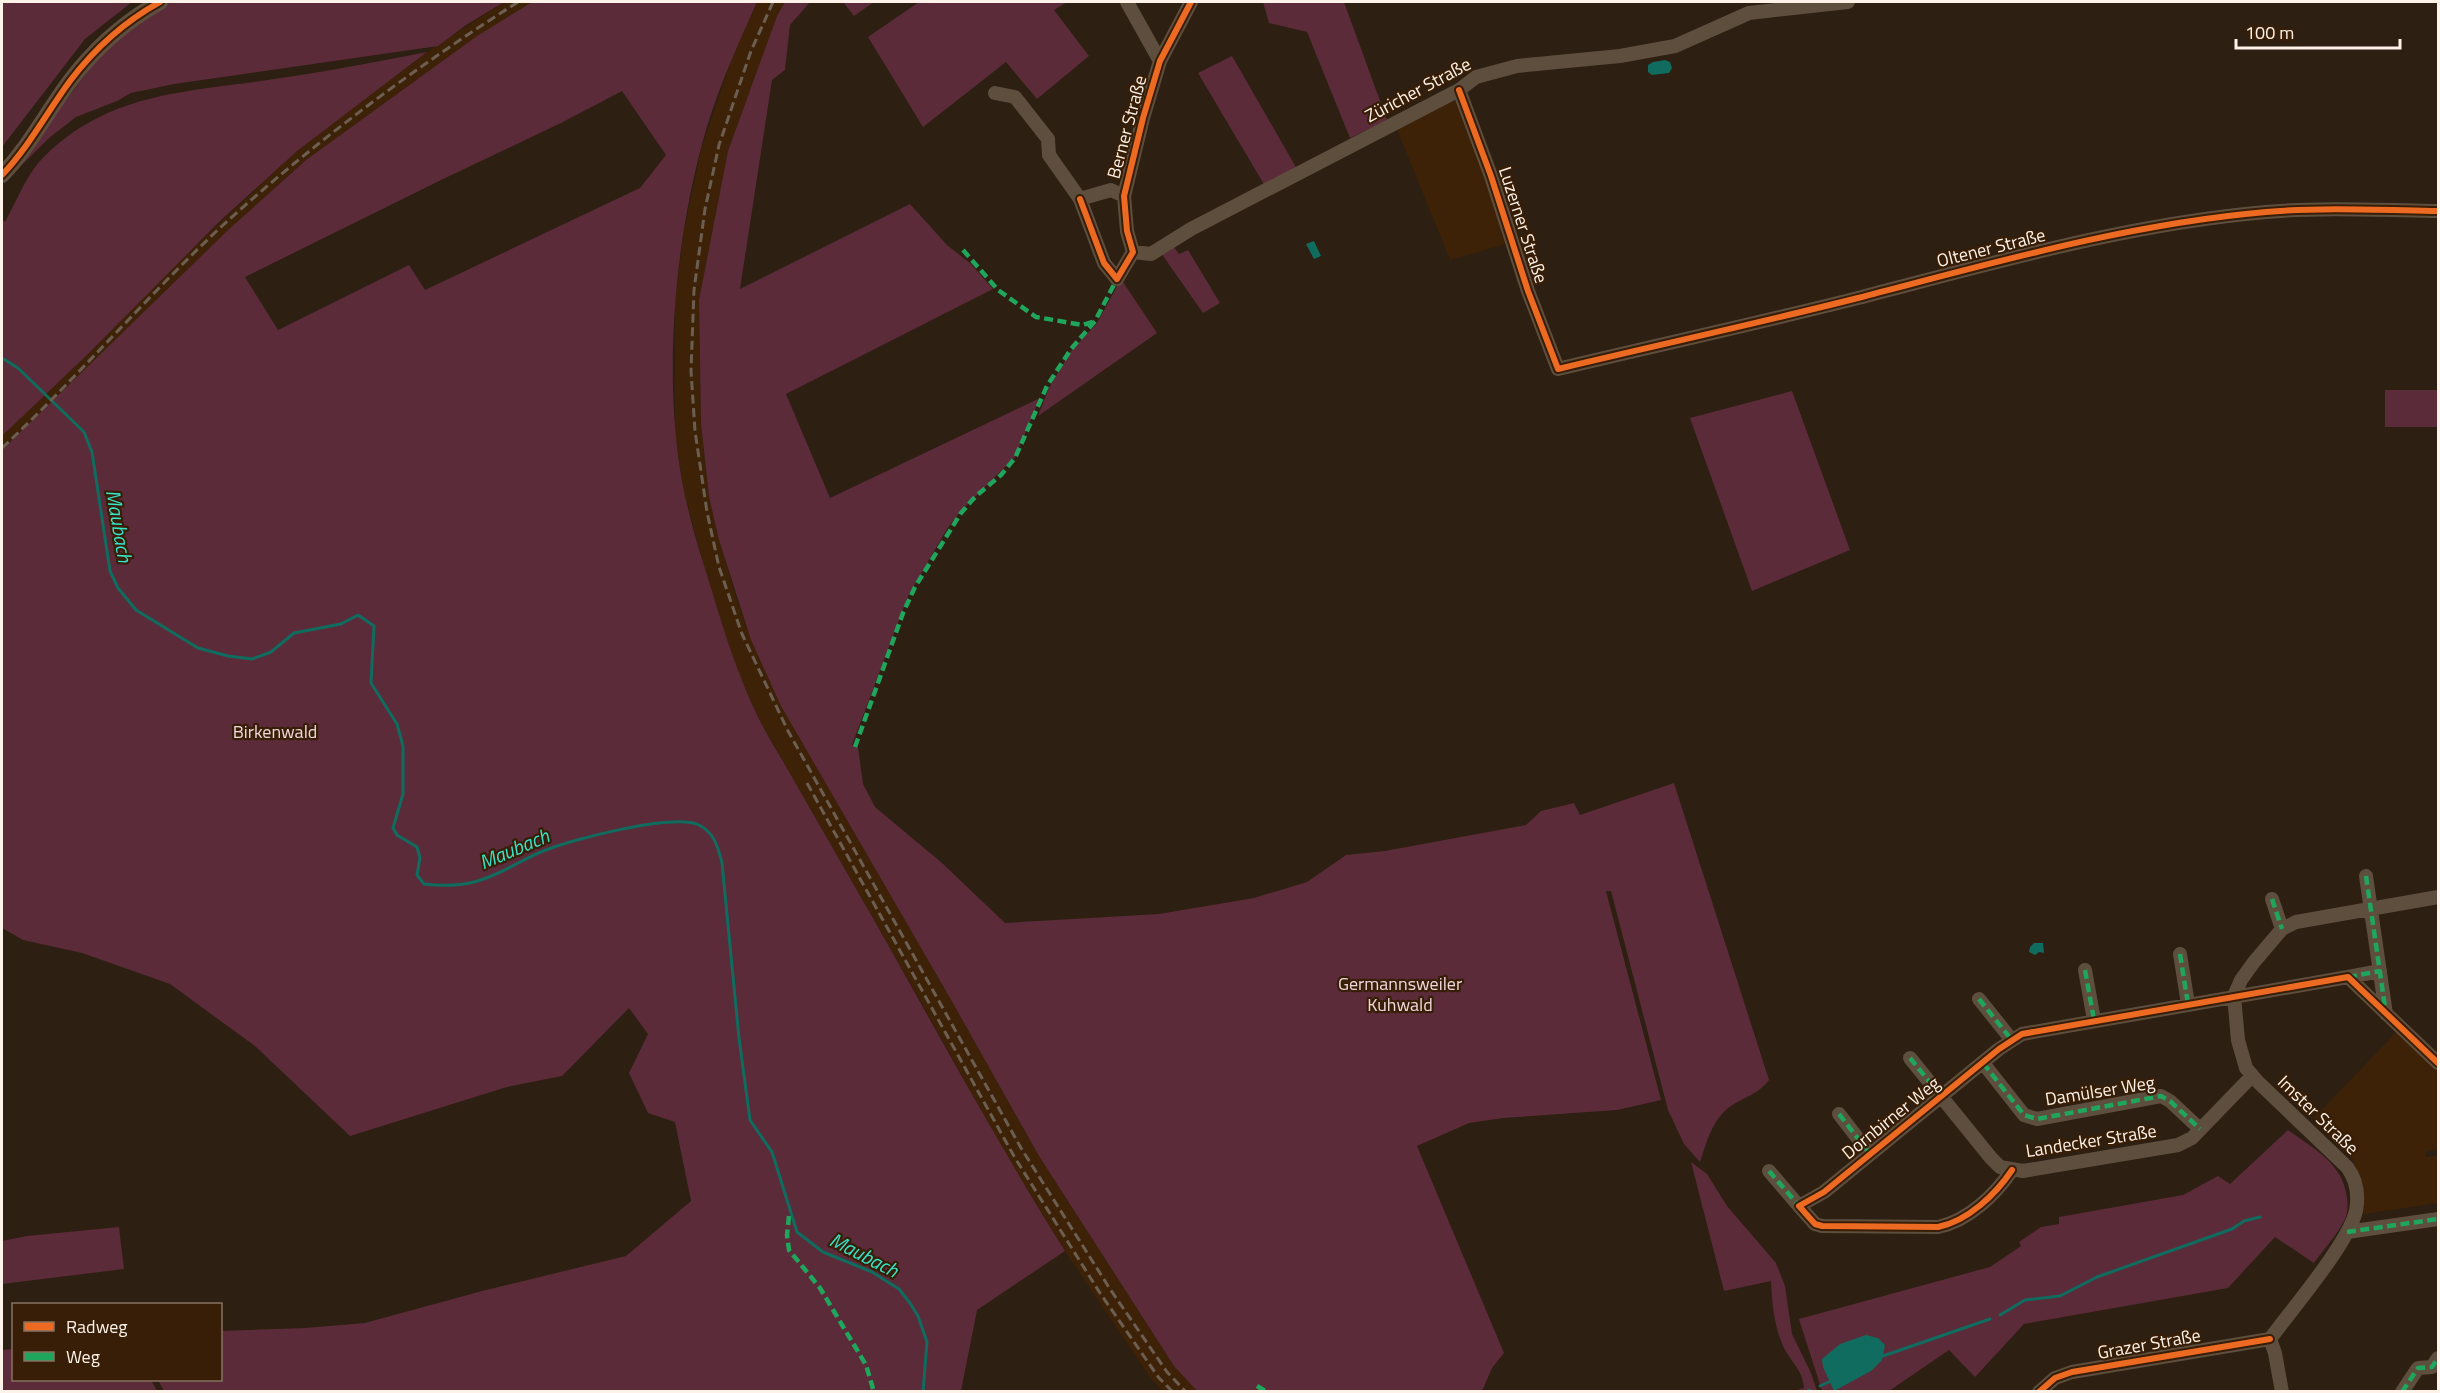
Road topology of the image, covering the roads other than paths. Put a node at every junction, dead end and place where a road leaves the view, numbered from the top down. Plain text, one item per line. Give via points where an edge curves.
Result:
1 (160, 2) edge
2 (1127, 2) edge
3 (1191, 2) edge
4 (1848, 2) edge
5 (1160, 61) junction
6 (1459, 90) junction
7 (995, 93) dead end
8 (2, 175) edge
9 (1124, 196) junction
10 (1080, 199) junction
11 (2439, 211) edge
12 (1132, 252) junction
13 (1558, 369) joint
14 (2366, 876) dead end
15 (2439, 897) edge
16 (2272, 899) dead end
17 (2371, 909) junction
18 (2282, 929) junction
19 (2180, 954) dead end
20 (2085, 970) dead end
21 (2380, 971) junction
22 (2348, 977) junction
23 (2235, 996) junction
24 (1979, 999) dead end
25 (2188, 1004) junction
26 (2386, 1014) junction
27 (2094, 1020) junction
28 (2011, 1039) junction
29 (1910, 1058) dead end
30 (1983, 1063) junction
31 (2439, 1063) edge
32 (2252, 1076) junction
33 (1941, 1096) junction
34 (1839, 1114) dead end
35 (2200, 1129) junction
36 (1870, 1154) junction
37 (2012, 1170) junction
38 (1769, 1171) dead end
39 (1799, 1206) junction
40 (2439, 1219) edge
41 (2347, 1232) junction
42 (2270, 1339) junction
43 (2436, 1363) edge
44 (2039, 1392) edge
45 (2282, 1392) edge
46 (2402, 1392) edge

1 - 8 street via 122,26 99,47
2 - 5 street
3 - 5 street, Berner Straße
4 - 6 street, Züricher Straße via 1749,13 1675,46 1506,68 1476,77
5 - 9 street, Berner Straße
6 - 12 street, Züricher Straße via 1191,229 1151,254
6 - 13 street, Luzerner Straße
7 - 10 street via 1015,97 1048,139 1049,156
9 - 10 street via 1111,190
9 - 12 street, Berner Straße
10 - 12 street via 1104,263 1116,279
11 - 13 street, Oltener Straße via 2308,208 2146,230 2039,251
14 - 17 street
15 - 17 street
16 - 18 street
17 - 18 street via 2295,922
17 - 21 street
18 - 23 street via 2241,980
19 - 25 street
20 - 27 street
21 - 22 street, Dornbirner Weg
21 - 26 street
22 - 23 street, Dornbirner Weg
22 - 26 street
23 - 25 street, Dornbirner Weg
23 - 32 street, Imster Straße via 2238,1040
24 - 28 street
25 - 27 street, Dornbirner Weg
26 - 31 street
27 - 28 street, Dornbirner Weg
28 - 30 street, Dornbirner Weg
29 - 33 street, Dornbirner Weg
30 - 33 street, Dornbirner Weg
30 - 35 street, Damülser Weg via 2024,1115 2037,1119 2161,1096
32 - 35 street, Landecker Straße
32 - 41 street, Imster Straße via 2352,1174 2356,1204
33 - 36 street, Dornbirner Weg
33 - 37 street, Landecker Straße via 1991,1158 2000,1167
34 - 36 street, Dornbirner Weg
35 - 37 street, Landecker Straße via 2178,1145
36 - 39 street, Dornbirner Weg via 1824,1192
37 - 39 street via 2002,1185 1974,1208 1938,1227 1822,1226 1815,1224
38 - 39 street
40 - 41 street
41 - 42 street, Imster Straße
42 - 44 street, Grazer Straße via 2072,1372 2055,1378
42 - 45 street
43 - 46 street via 2418,1368

